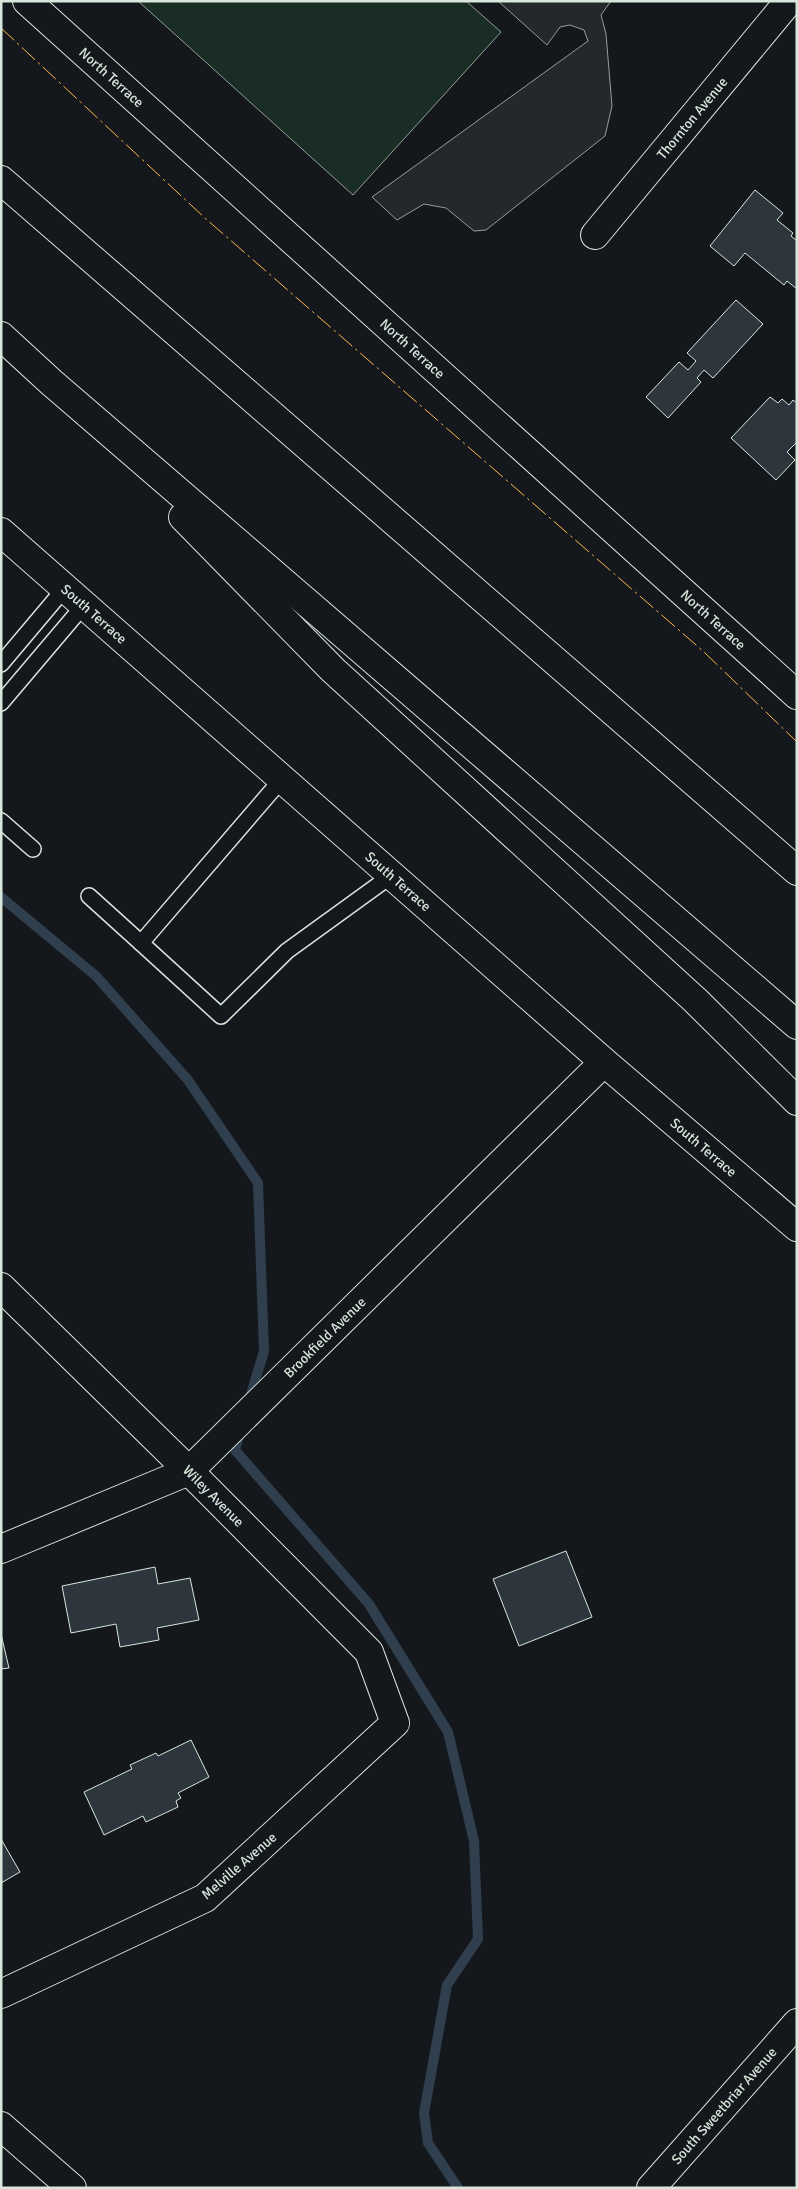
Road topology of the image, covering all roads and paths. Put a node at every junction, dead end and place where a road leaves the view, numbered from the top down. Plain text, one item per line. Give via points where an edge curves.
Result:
1 (28, 1) edge
2 (789, 1) edge
3 (1, 180) edge
4 (595, 235) dead end
5 (1, 336) edge
6 (51, 382) junction
7 (1, 532) edge
8 (75, 597) junction
9 (1, 664) edge
10 (797, 695) edge
11 (1, 703) edge
12 (282, 778) junction
13 (1, 822) edge
14 (33, 849) dead end
15 (797, 871) edge
16 (392, 875) junction
17 (89, 896) dead end
18 (141, 944) junction
19 (797, 1025) edge
20 (604, 1062) junction
21 (797, 1101) edge
22 (797, 1227) edge
23 (1, 1287) edge
24 (189, 1470) junction
25 (1, 1549) edge
26 (395, 1724) joint
27 (1, 1994) edge
28 (797, 2023) edge
29 (1, 2126) edge
30 (72, 2188) edge
31 (650, 2188) edge

1 - 10 main road, North Terrace
2 - 4 main road, Thornton Avenue
3 - 15 main road
5 - 6 main road
6 - 19 main road
6 - 21 main road via 333,670 695,1000
7 - 8 main road, South Terrace
8 - 9 lane
8 - 11 lane
8 - 12 main road, South Terrace
12 - 16 main road, South Terrace
12 - 18 lane
13 - 14 lane
16 - 18 lane via 287,951 221,1016
16 - 20 main road, South Terrace
17 - 18 lane
20 - 22 main road, South Terrace
20 - 24 main road, Brookfield Avenue
23 - 24 main road, Wiley Avenue
24 - 25 main road, Brookfield Avenue
24 - 26 main road, Wiley Avenue via 369,1652
26 - 27 main road, Melville Avenue via 205,1898
28 - 31 main road, South Sweetbriar Avenue
29 - 30 main road

